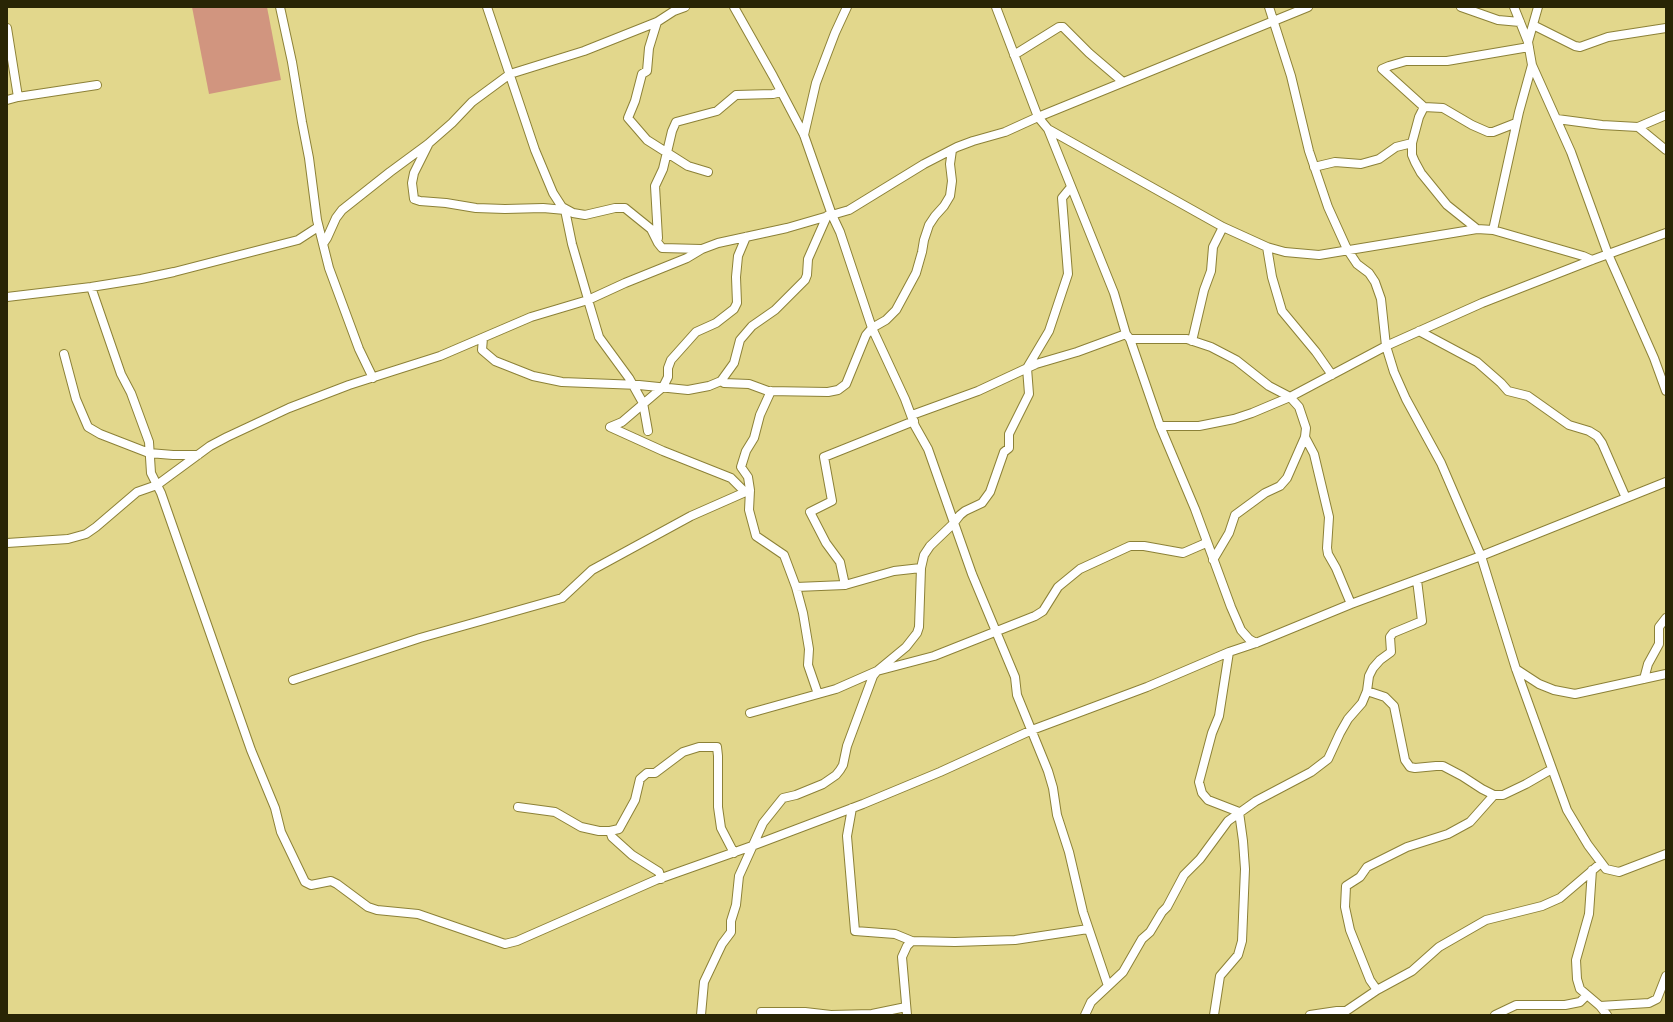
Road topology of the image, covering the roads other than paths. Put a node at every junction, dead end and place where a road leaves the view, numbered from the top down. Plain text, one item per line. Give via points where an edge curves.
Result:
1 (280, 7) edge
2 (486, 7) edge
3 (685, 7) edge
4 (734, 7) edge
5 (847, 7) edge
6 (996, 7) edge
7 (1269, 7) edge
8 (1308, 7) edge
9 (1461, 7) edge
10 (1514, 7) edge
11 (1538, 7) edge
12 (1274, 20) junction
13 (657, 22) junction
14 (1520, 22) junction
15 (1533, 25) junction
16 (7, 28) edge
17 (1666, 28) edge
18 (1528, 44) junction
19 (1014, 55) junction
20 (1532, 65) junction
21 (510, 74) junction
22 (1123, 82) junction
23 (96, 85) dead end
24 (781, 92) junction
25 (18, 97) junction
26 (7, 100) edge
27 (1424, 107) junction
28 (1666, 115) edge
29 (1038, 117) junction
30 (1557, 119) junction
31 (1516, 123) junction
32 (1638, 127) junction
33 (1048, 129) junction
34 (804, 135) junction
35 (1412, 143) junction
36 (428, 144) junction
37 (952, 150) junction
38 (1666, 150) edge
39 (667, 154) junction
40 (1314, 166) junction
41 (708, 172) dead end
42 (1071, 187) junction
43 (565, 210) junction
44 (830, 216) junction
45 (318, 227) junction
46 (1223, 227) junction
47 (1477, 230) junction
48 (1493, 230) junction
49 (1666, 233) edge
50 (746, 237) junction
51 (658, 243) junction
52 (323, 244) junction
53 (1267, 247) junction
54 (702, 249) junction
55 (1347, 249) junction
56 (1608, 254) junction
57 (1592, 260) junction
58 (91, 287) junction
59 (7, 297) edge
60 (588, 299) junction
61 (872, 328) junction
62 (1419, 332) junction
63 (1128, 336) junction
64 (483, 338) junction
65 (1192, 341) junction
66 (1386, 346) junction
67 (64, 354) dead end
68 (1027, 368) junction
69 (1332, 375) junction
70 (373, 378) junction
71 (721, 382) junction
72 (633, 385) junction
73 (663, 388) junction
74 (771, 391) junction
75 (1666, 391) edge
76 (1290, 397) junction
77 (643, 404) junction
78 (913, 418) junction
79 (1160, 426) junction
80 (648, 432) dead end
81 (1305, 437) junction
82 (149, 453) junction
83 (198, 455) junction
84 (1666, 482) edge
85 (157, 485) junction
86 (748, 491) junction
87 (1626, 498) junction
88 (953, 524) junction
89 (7, 542) edge
90 (1206, 543) junction
91 (1480, 556) junction
92 (1213, 560) junction
93 (921, 568) junction
94 (1417, 580) junction
95 (845, 585) junction
96 (796, 587) junction
97 (1351, 604) junction
98 (1666, 618) edge
99 (996, 632) junction
100 (1256, 643) junction
101 (1229, 652) junction
102 (1516, 670) junction
103 (877, 671) junction
104 (1666, 674) edge
105 (1644, 679) junction
106 (293, 680) dead end
107 (1367, 690) junction
108 (818, 694) junction
109 (750, 714) dead end
110 (1032, 730) junction
111 (1552, 769) junction
112 (1494, 795) junction
113 (518, 807) dead end
114 (852, 808) junction
115 (1239, 812) junction
116 (610, 831) junction
117 (752, 846) junction
118 (734, 853) junction
119 (1666, 854) edge
120 (1601, 863) junction
121 (1592, 870) junction
122 (661, 879) junction
123 (1088, 929) junction
124 (912, 941) junction
125 (1666, 976) edge
126 (1108, 986) junction
127 (1377, 990) junction
128 (1587, 995) junction
129 (1600, 1006) junction
130 (906, 1011) edge
131 (761, 1012) dead end
132 (701, 1015) edge
133 (1085, 1015) edge
134 (1214, 1015) edge
135 (1312, 1015) edge
136 (1495, 1015) edge
137 (1607, 1015) edge

1 - 45 street via 309,158
2 - 21 street
3 - 13 street
4 - 24 street
5 - 34 street via 816,83
6 - 19 street
7 - 12 street
8 - 12 street
9 - 14 street via 1498,20
10 - 14 street
11 - 15 street
12 - 22 street
12 - 40 street
13 - 21 street via 584,51
13 - 39 street via 649,48 647,71 642,74 628,118 647,140
14 - 18 street
15 - 17 street via 1580,47 1608,37
15 - 18 street
16 - 25 street
18 - 20 street
18 - 27 street via 1447,61 1406,61 1382,69
19 - 22 street via 1063,27
19 - 29 street
20 - 30 street
20 - 31 street
21 - 36 street via 472,102
21 - 43 street via 535,150 554,193
22 - 29 street
23 - 25 street
24 - 34 street
24 - 39 street via 736,95 717,111 679,120 674,125
25 - 26 street
27 - 31 street via 1443,108 1488,132
27 - 35 street
28 - 32 street
29 - 33 street
29 - 37 street via 1005,132
30 - 32 street
30 - 56 street
31 - 48 street
32 - 38 street
33 - 42 street
33 - 46 street
34 - 44 street
35 - 40 street via 1396,147 1379,159 1361,164 1334,162
35 - 47 street via 1412,155 1421,173 1447,205
36 - 43 street via 414,173 414,200 476,208
36 - 52 street via 342,210
37 - 44 street via 849,210
37 - 61 street via 950,196 929,225 916,273 896,310
39 - 41 street via 688,166
39 - 51 street via 655,186
40 - 55 street via 1328,207
42 - 63 street via 1114,293
42 - 68 street via 1062,198 1068,274 1049,331
43 - 51 street via 585,214 625,208 651,228
43 - 60 street
44 - 50 street
44 - 61 street via 840,232
44 - 71 street via 808,259 805,280 775,310 752,326 743,336 734,363
45 - 52 street
45 - 58 street via 298,240 276,246 147,278
46 - 53 street
46 - 65 street via 1214,247 1211,271
47 - 48 street
47 - 55 street
48 - 57 street
49 - 56 street
50 - 54 street
50 - 73 street via 738,256 737,303 734,309 716,323 696,332 679,350 671,360
51 - 54 street via 662,248
52 - 70 street via 351,327
53 - 55 street via 1285,252 1319,255
53 - 69 street via 1282,311
54 - 60 street via 687,258
55 - 66 street via 1357,264 1369,273 1375,282 1381,299
56 - 57 street
56 - 75 street
57 - 62 street via 1482,303
58 - 59 street
58 - 82 street via 121,374 147,436
60 - 64 street via 531,317
60 - 72 street via 599,337
61 - 74 street via 842,388 828,392
61 - 78 street
62 - 66 street
62 - 87 street via 1477,362 1508,391 1528,396 1569,425 1597,436
63 - 65 street
63 - 68 street
63 - 79 street
64 - 70 street via 440,356
64 - 72 street via 482,350 494,360 533,376 562,382
65 - 76 street via 1211,347 1236,360 1269,386
66 - 69 street
66 - 91 street via 1406,399 1441,463
67 - 82 street via 76,399 88,427
68 - 78 street
68 - 88 street via 1029,394 1009,434 1009,448 1004,452 990,492 982,503 960,515
69 - 76 street
70 - 83 street via 289,408 226,437
71 - 73 street via 688,390
71 - 74 street via 749,384
72 - 73 street
72 - 77 street
73 - 77 street
74 - 86 street via 741,467 748,477
76 - 79 street via 1234,419 1199,426
76 - 81 street via 1299,407 1306,428
77 - 80 street
77 - 86 street via 622,422 610,427 731,478
78 - 88 street via 928,449
78 - 95 street via 824,458 832,501 810,512 826,543 840,562
79 - 90 street
81 - 92 street via 1282,484 1235,515 1229,533
81 - 97 street via 1314,454 1329,517 1328,554
82 - 83 street
82 - 85 street via 151,473
83 - 85 street
84 - 87 street
85 - 89 street via 137,492 86,534 68,540
85 - 122 street via 251,750 275,808 281,832 305,882 311,885 331,881 368,907 418,914 508,944
86 - 96 street via 749,510 756,536 784,555
86 - 106 street via 691,516 592,570 562,598 420,638
87 - 91 street
88 - 93 street via 930,546 924,555
88 - 99 street
90 - 92 street
90 - 99 street via 1183,553 1130,546 1080,569 1058,587 1040,614
91 - 94 street
91 - 102 street
92 - 100 street via 1238,626
93 - 95 street via 894,571
93 - 103 street via 920,617 916,633 906,647
94 - 97 street
94 - 107 street via 1422,621 1393,633 1390,637 1391,652 1373,668
95 - 96 street
96 - 108 street via 809,649 808,665
97 - 100 street
98 - 105 street via 1659,627 1659,644 1648,664
99 - 103 street via 934,656
99 - 110 street via 1015,677 1017,695
100 - 101 street
101 - 110 street via 1147,687
101 - 115 street via 1219,716 1199,782 1202,793 1208,800
102 - 105 street via 1539,684 1575,694
102 - 111 street
103 - 108 street
103 - 117 street via 857,718 840,770 823,784 783,798 763,823
104 - 105 street
107 - 112 street via 1385,697 1394,706 1407,764 1415,768 1443,766
107 - 115 street via 1362,703 1340,733 1328,759 1311,772
108 - 109 street
110 - 114 street
110 - 123 street via 1053,788 1057,815
111 - 112 street via 1503,795
111 - 120 street via 1567,810
112 - 127 street via 1470,822 1448,834 1407,847 1367,867 1360,877 1346,886 1345,907 1350,930 1370,980
113 - 116 street via 555,812 582,827
114 - 117 street
114 - 124 street via 847,836 855,931 895,934
115 - 126 street via 1228,821 1200,859 1184,875 1167,907 1142,939 1123,972
115 - 134 street via 1245,869 1242,941 1238,955 1220,976
116 - 118 street via 619,829 635,800 640,779 647,773 655,774 683,752 699,747 717,747 721,828
116 - 122 street via 612,837 632,855 659,872
117 - 118 street
117 - 132 street via 739,876 731,932 722,944 704,982
118 - 122 street
119 - 120 street via 1620,872 1606,869
120 - 121 street
121 - 127 street via 1560,898 1542,906 1489,918 1439,947 1412,971
121 - 128 street via 1589,914 1576,960 1578,984
123 - 124 street via 1015,940
123 - 126 street
124 - 130 street via 902,957
125 - 129 street via 1659,996 1650,1003
126 - 133 street via 1091,1002
127 - 135 street via 1346,1011
128 - 129 street
128 - 136 street via 1580,1002 1565,1005 1516,1005
129 - 137 street
130 - 131 street via 866,1015

